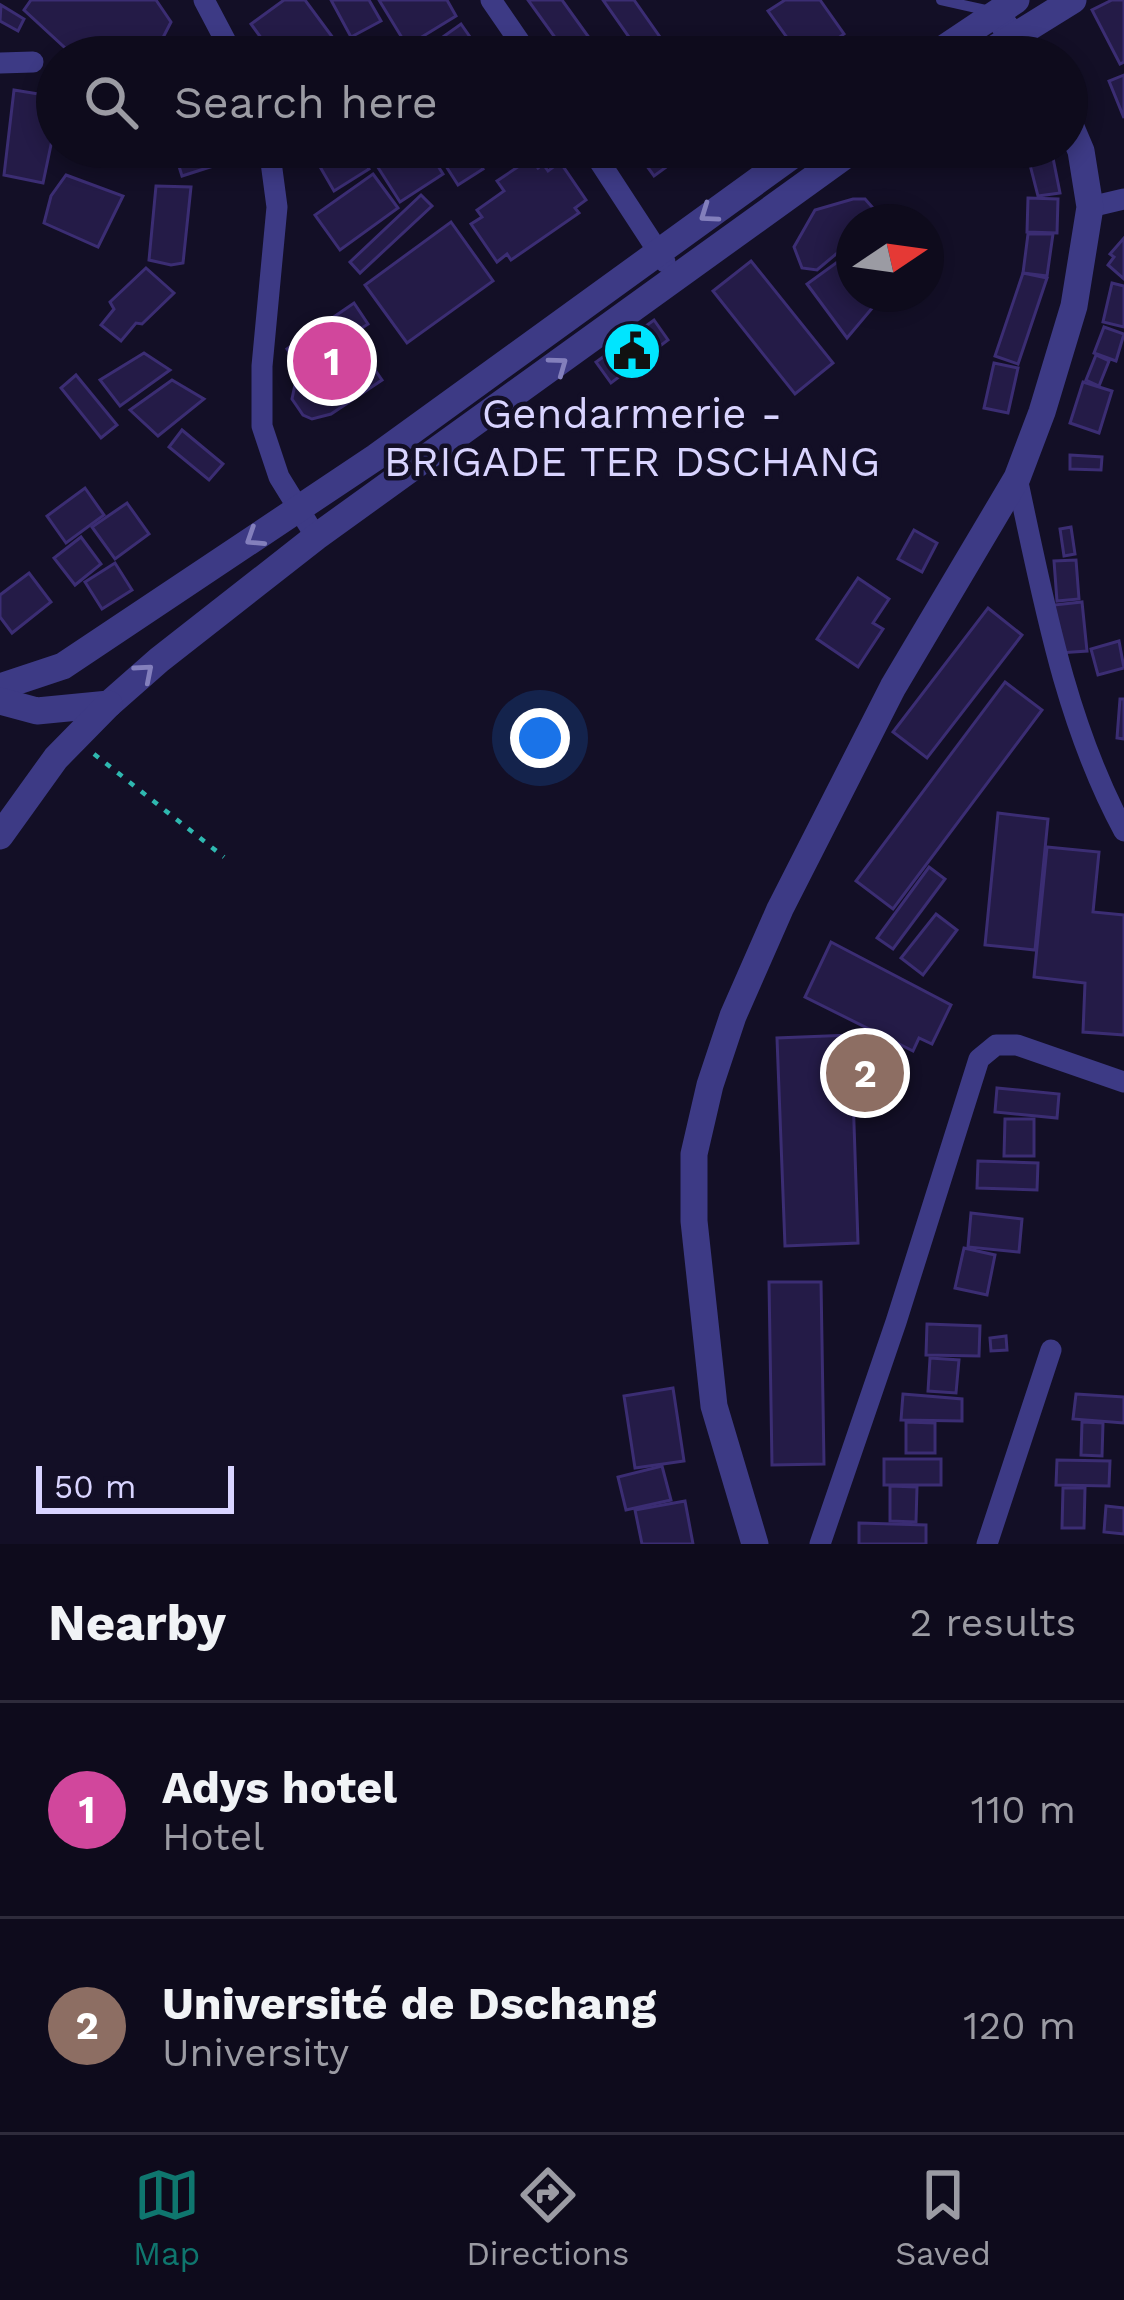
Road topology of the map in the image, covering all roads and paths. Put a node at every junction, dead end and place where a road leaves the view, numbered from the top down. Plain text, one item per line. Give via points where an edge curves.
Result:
1 (204, 0) edge
2 (491, 0) edge
3 (940, 0) edge
4 (1073, 0) edge
5 (1013, 26) edge
6 (223, 36) edge
7 (516, 36) edge
8 (33, 62) dead end
9 (0, 63) edge
10 (272, 168) edge
11 (604, 168) edge
12 (774, 168) edge
13 (828, 168) edge
14 (1084, 168) edge
15 (1124, 199) edge
16 (1090, 207) junction
17 (657, 250) junction
18 (677, 279) junction
19 (1017, 478) junction
20 (296, 510) junction
21 (316, 537) junction
22 (63, 667) junction
23 (0, 687) edge
24 (0, 701) edge
25 (109, 704) junction
26 (57, 711) junction
27 (66, 749) junction
28 (1124, 831) edge
29 (0, 836) edge
30 (224, 857) dead end
31 (1124, 1082) edge
32 (1051, 1350) dead end
33 (755, 1544) edge
34 (820, 1544) edge
35 (987, 1544) edge

1 - 6 street
2 - 7 street
3 - 5 lane
4 - 5 street
8 - 9 street
10 - 20 street via 278,207 262,426
11 - 17 street
12 -> 17 street
13 - 18 street
14 - 16 street
15 - 16 street
16 - 19 street via 1074,306
17 - 18 street
17 - 20 street
21 -> 18 street
19 - 28 street via 1066,688
19 - 33 street via 828,810 733,1016 710,1085 694,1154 694,1221 714,1406
20 - 21 street
20 -> 22 street
25 -> 21 street
22 - 23 street
22 - 26 street
24 - 26 street
25 - 26 street
25 - 27 street
26 - 27 street
27 - 29 street
27 - 30 path
31 - 34 street via 1018,1045 996,1045 979,1059
32 - 35 street

